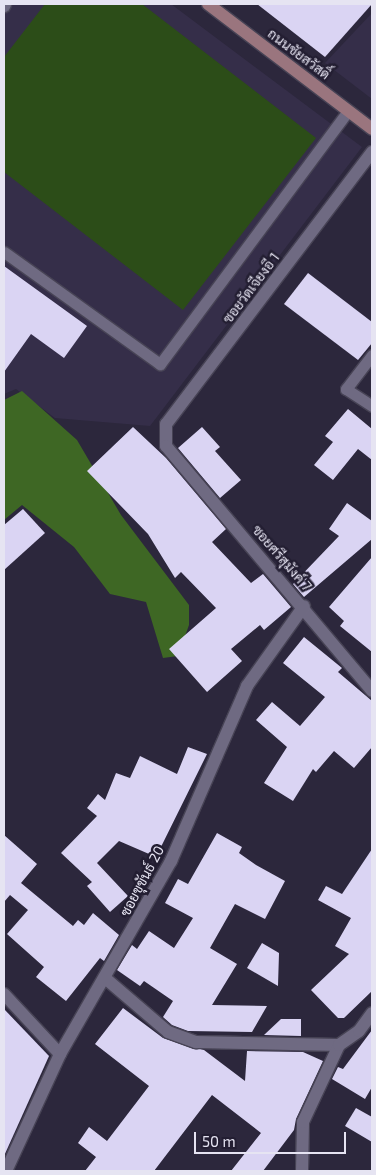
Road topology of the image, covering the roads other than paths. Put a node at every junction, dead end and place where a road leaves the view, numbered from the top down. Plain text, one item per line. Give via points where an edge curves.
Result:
1 (208, 4) edge
2 (348, 111) junction
3 (372, 129) edge
4 (372, 152) edge
5 (4, 252) edge
6 (372, 355) edge
7 (372, 406) edge
8 (166, 446) joint
9 (304, 606) junction
10 (372, 691) edge
11 (105, 978) junction
12 (4, 994) edge
13 (372, 1013) edge
14 (340, 1046) junction
15 (60, 1054) junction
16 (6, 1171) edge
17 (302, 1171) edge

1 - 2 street, ถนนชัยสวัสดิ์
2 - 3 street, ถนนชัยสวัสดิ์
2 - 5 lane via 160,364
4 - 8 street, ซอยวัดเจียงอี 1 via 166,424
6 - 7 lane via 346,389
8 - 9 street, ซอยศรีสุมังค์ 7
9 - 10 street, ซอยศรีสุมังค์ 7
9 - 11 street, ซอยขุขันธ์ 20 via 247,686 172,861
11 - 14 street via 168,1032 196,1042
11 - 15 street, ซอยขุขันธ์ 20
12 - 15 street
13 - 14 street via 359,1031
14 - 17 street via 302,1122
15 - 16 street, ซอยขุขันธ์ 20

